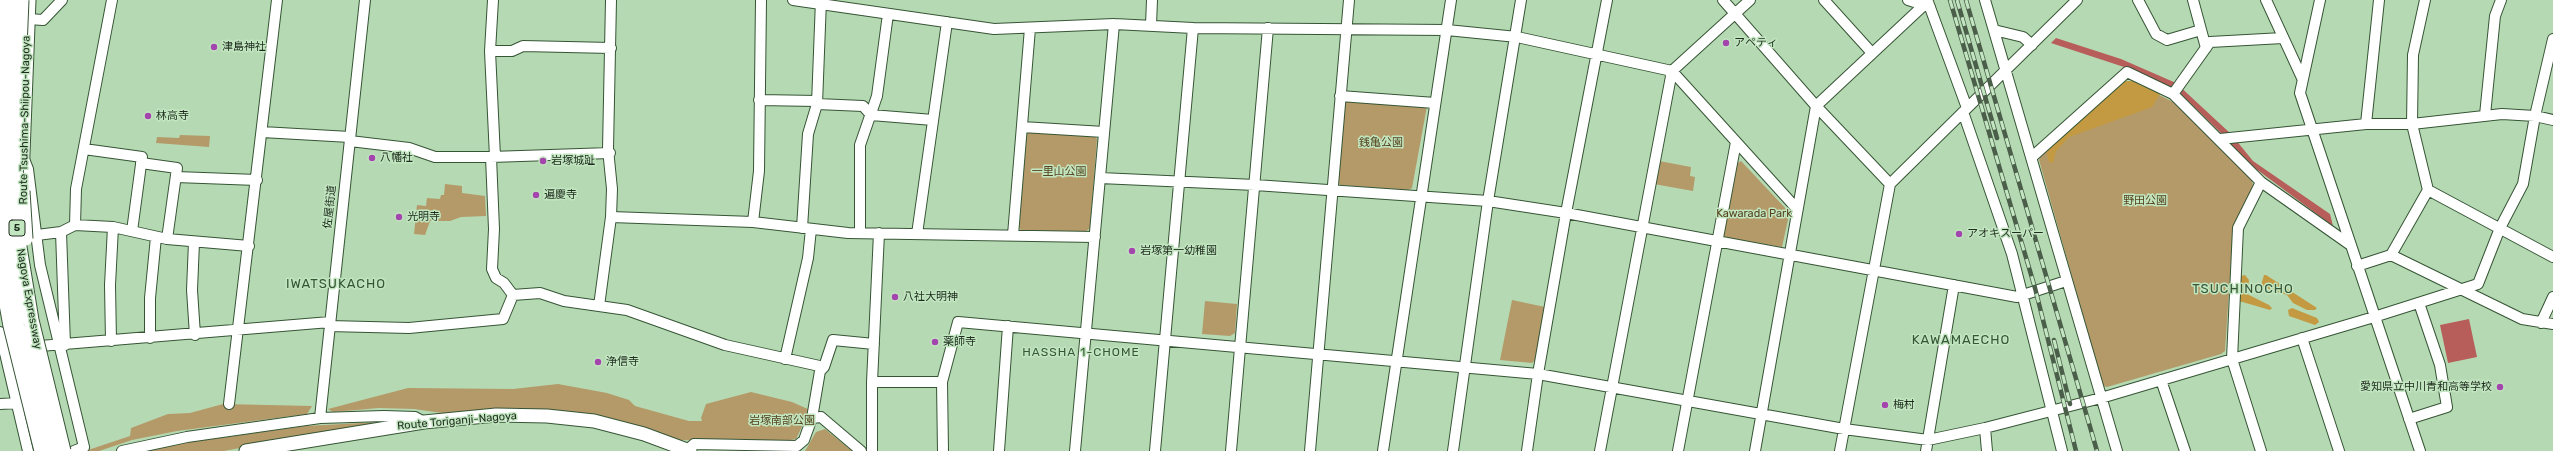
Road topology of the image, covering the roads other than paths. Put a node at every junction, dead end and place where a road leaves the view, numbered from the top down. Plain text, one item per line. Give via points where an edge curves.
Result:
1 (0, 0) edge
2 (7, 0) edge
3 (21, 0) edge
4 (29, 0) edge
5 (62, 0) edge
6 (112, 0) edge
7 (277, 0) edge
8 (365, 0) edge
9 (494, 0) edge
10 (611, 0) edge
11 (752, 0) edge
12 (756, 0) edge
13 (761, 0) edge
14 (793, 0) edge
15 (1152, 0) edge
16 (1349, 0) edge
17 (1451, 0) edge
18 (1521, 0) edge
19 (1607, 0) edge
20 (1723, 0) edge
21 (1750, 0) edge
22 (1824, 0) edge
23 (1908, 0) edge
24 (1985, 0) edge
25 (2077, 0) edge
26 (2138, 0) edge
27 (2193, 0) edge
28 (2266, 0) edge
29 (2320, 0) edge
30 (2379, 0) edge
31 (2425, 0) edge
32 (2501, 0) edge
33 (821, 2) edge
34 (1927, 4) edge
35 (0, 11) edge
36 (888, 14) junction
37 (1735, 14) junction
38 (28, 19) junction
39 (947, 22) junction
40 (1114, 24) junction
41 (1151, 25) junction
42 (1030, 28) junction
43 (1193, 28) junction
44 (1268, 28) junction
45 (1345, 30) junction
46 (1447, 30) junction
47 (1994, 30) junction
48 (2201, 30) junction
49 (1517, 37) junction
50 (2283, 38) junction
51 (2553, 39) edge
52 (2032, 44) junction
53 (611, 48) junction
54 (2206, 48) junction
55 (490, 51) junction
56 (1872, 53) junction
57 (1595, 54) junction
58 (1672, 71) junction
59 (2006, 71) junction
60 (2302, 78) junction
61 (2176, 90) junction
62 (1340, 96) junction
63 (760, 100) junction
64 (817, 102) junction
65 (1435, 103) junction
66 (1816, 106) junction
67 (1965, 110) junction
68 (871, 115) junction
69 (2485, 115) junction
70 (2535, 116) junction
71 (933, 120) junction
72 (2553, 120) edge
73 (2366, 124) junction
74 (2412, 124) junction
75 (1022, 127) junction
76 (2312, 131) junction
77 (262, 132) junction
78 (1104, 132) junction
79 (350, 139) junction
80 (2227, 139) junction
81 (1736, 142) junction
82 (84, 149) junction
83 (610, 153) junction
84 (493, 157) junction
85 (2032, 157) junction
86 (23, 158) junction
87 (141, 163) junction
88 (176, 177) junction
89 (1100, 178) junction
90 (257, 180) junction
91 (1179, 182) junction
92 (2262, 182) junction
93 (1890, 184) junction
94 (1255, 185) junction
95 (1332, 190) junction
96 (2428, 190) junction
97 (1420, 196) junction
98 (1488, 201) junction
99 (1797, 210) junction
100 (1566, 213) junction
101 (611, 217) junction
102 (753, 222) junction
103 (75, 225) junction
104 (113, 227) junction
105 (807, 228) junction
106 (1642, 228) junction
107 (2500, 228) junction
108 (61, 232) junction
109 (132, 232) junction
110 (860, 233) junction
111 (879, 233) junction
112 (917, 234) junction
113 (1013, 235) junction
114 (37, 236) junction
115 (156, 237) junction
116 (1095, 237) junction
117 (167, 239) junction
118 (194, 242) junction
119 (1717, 242) junction
120 (2349, 244) junction
121 (249, 246) junction
122 (1789, 255) junction
123 (2391, 255) junction
124 (2553, 256) edge
125 (2357, 266) junction
126 (1874, 270) junction
127 (0, 272) edge
128 (2066, 281) junction
129 (1954, 285) junction
130 (2462, 289) junction
131 (513, 295) junction
132 (2023, 295) junction
133 (2553, 297) edge
134 (2419, 303) junction
135 (599, 306) junction
136 (2374, 318) junction
137 (2541, 323) junction
138 (329, 324) junction
139 (2553, 324) edge
140 (1008, 326) junction
141 (239, 330) junction
142 (0, 332) edge
143 (1087, 333) junction
144 (195, 335) junction
145 (150, 338) junction
146 (2302, 338) junction
147 (1165, 340) junction
148 (111, 341) junction
149 (874, 344) junction
150 (61, 345) junction
151 (1241, 347) junction
152 (4, 349) junction
153 (1317, 354) junction
154 (785, 359) junction
155 (2232, 359) junction
156 (1395, 361) junction
157 (824, 367) junction
158 (1464, 367) junction
159 (1538, 374) junction
160 (2162, 380) junction
161 (872, 382) junction
162 (942, 382) junction
163 (1612, 386) junction
164 (2101, 398) junction
165 (1687, 400) junction
166 (0, 404) edge
167 (229, 404) dead end
168 (21, 407) junction
169 (2052, 410) junction
170 (1762, 414) junction
171 (320, 418) junction
172 (812, 418) junction
173 (2409, 419) junction
174 (424, 422) junction
175 (1985, 428) junction
176 (1844, 429) junction
177 (1928, 440) junction
178 (688, 450) edge
179 (28, 451) edge
180 (41, 451) edge
181 (49, 451) edge
182 (63, 451) edge
183 (70, 451) edge
184 (74, 451) edge
185 (122, 451) edge
186 (246, 451) edge
187 (861, 451) edge
188 (872, 451) edge
189 (943, 451) edge
190 (999, 451) edge
191 (1075, 451) edge
192 (1155, 451) edge
193 (1231, 451) edge
194 (1310, 451) edge
195 (1383, 451) edge
196 (1453, 451) edge
197 (1527, 451) edge
198 (1600, 451) edge
199 (1678, 451) edge
200 (1755, 451) edge
201 (1840, 451) edge
202 (1926, 451) edge
203 (1987, 451) edge
204 (2062, 451) edge
205 (2117, 451) edge
206 (2185, 451) edge
207 (2261, 451) edge
208 (2339, 451) edge
209 (2420, 451) edge

1 - 35 main road
2 - 181 highway, Nagoya Expressway / 5, bridge via 1,144 4,248 17,326
3 - 182 highway, Nagoya Expressway / 5, bridge via 15,158 18,240 30,320
4 - 38 main road, Route Tsushima-Shiipou-Nagoya
5 - 38 street via 43,20
6 - 82 street
7 - 77 street
8 - 79 street, 佐屋街道
9 - 55 street
10 - 53 street
11 - 12 street
13 - 63 street
14 - 33 street
15 - 41 street
16 - 45 street
17 - 46 street
18 - 49 street
19 - 57 street
20 - 37 street
21 - 37 street
22 - 56 street
23 - 34 street
24 - 47 street
25 - 52 street
26 - 48 street via 2156,34 2167,40
27 - 48 street
28 - 50 street
29 - 60 street
30 - 73 street
31 - 74 street via 2413,55
32 - 69 street via 2495,16
33 - 36 street
33 - 64 street
34 - 56 street
34 - 67 street
36 - 39 street
36 - 68 street via 877,96
37 - 58 street
37 - 66 street
38 - 86 main road, Route Tsushima-Shiipou-Nagoya
39 - 42 street via 994,29
39 - 71 street
40 - 41 street
40 - 42 street via 1066,24
40 - 78 street
41 - 43 street
42 - 75 street
43 - 44 street
43 - 91 street
44 - 45 street
44 - 94 street
45 - 46 street
45 - 62 street
46 - 49 street
46 - 65 street
47 - 52 street via 2023,37
47 - 59 street
48 - 54 street
49 - 57 street
49 - 98 street
50 - 54 street via 2210,42
50 - 60 street
51 - 70 street
52 - 59 street
53 - 55 street via 524,46 512,51
53 - 83 street
54 - 61 street
55 - 84 street
56 - 66 street
57 - 58 street
57 - 100 street
58 - 81 street
58 - 106 street
59 - 67 street
59 - 85 street
60 - 76 street via 2300,93
61 - 80 street
61 - 85 street via 2127,72
62 - 65 street
62 - 95 street
63 - 64 street
63 - 102 street via 759,171
64 - 68 street via 864,106
64 - 105 street via 808,134
65 - 97 street
66 - 93 street
66 - 99 street
67 - 93 street
67 - 132 street
68 - 71 street
68 - 110 street via 860,145
69 - 70 street
69 - 74 street
70 - 72 street
70 - 107 street via 2523,184
71 - 112 street
73 - 74 street
73 - 76 street
74 - 96 street
75 - 78 street
75 - 113 street
76 - 80 street
76 - 120 street
77 - 79 street
77 - 90 street
78 - 89 street
79 - 84 street via 409,148 435,157
79 - 138 street, 佐屋街道
80 - 92 street
81 - 99 street
81 - 119 street
82 - 87 street via 142,157
82 - 103 street via 76,189
83 - 84 street
83 - 101 street
84 - 131 street via 492,269 496,278 504,283
85 - 128 street
86 - 114 street via 28,169
86 - 183 main road, Route Tsushima-Shiipou-Nagoya, bridge via 26,244 38,321
87 - 88 street via 177,168
87 - 109 street
88 - 90 street
88 - 117 street
89 - 91 street
89 - 116 street
90 - 121 street
91 - 94 street
91 - 147 street
92 - 120 street
92 - 155 street via 2238,228
93 - 126 street
94 - 95 street
94 - 151 street
95 - 97 street
95 - 153 street
96 - 107 street
96 - 123 street
97 - 98 street
97 - 156 street
98 - 100 street
98 - 158 street
99 - 122 street
100 - 106 street
100 - 159 street
101 - 102 street
101 - 135 street
102 - 105 street
103 - 104 street
103 - 108 street
104 - 109 street
104 - 148 street
105 - 110 street
105 - 154 street via 808,258
106 - 119 street
106 - 163 street
107 - 124 street
107 - 130 street via 2478,284
108 - 114 street
108 - 150 street
109 - 115 street
110 - 111 street
111 - 112 street
111 - 149 street
112 - 113 street
113 - 116 street
114 - 150 street via 40,265
115 - 117 street
115 - 145 street via 150,298
116 - 143 street
117 - 118 street
118 - 121 street
118 - 144 street via 192,290
119 - 122 street
119 - 165 street
120 - 125 street
121 - 141 street
122 - 126 street
122 - 170 street
123 - 125 street
123 - 130 street
125 - 136 street
126 - 129 street
126 - 176 street
127 - 180 main road, bridge via 10,326
128 - 132 street
128 - 164 street
129 - 132 street via 2017,297
129 - 177 street
130 - 134 street
130 - 137 street via 2522,319
131 - 135 street via 540,293 564,301
131 - 138 street via 503,319 409,328
132 - 169 street
133 - 137 street
134 - 136 street
134 - 173 street via 2440,365 2447,407
135 - 154 street via 632,311 725,345
136 - 146 street
136 - 173 street
137 - 139 street
138 - 141 street
138 - 171 street, 佐屋街道
140 - 143 street
140 - 162 street via 958,322
140 - 190 street
141 - 144 street
141 - 167 street
142 - 152 street
143 - 147 street
143 - 191 street
144 - 145 street
145 - 148 street
146 - 155 street
146 - 208 street
147 - 151 street
147 - 192 street
148 - 150 street
149 - 157 street via 834,340
149 - 161 street
150 - 152 street
150 - 184 street via 84,447
151 - 153 street
151 - 193 street
152 - 168 street
153 - 156 street
153 - 194 street
154 - 157 street
155 - 160 street
155 - 207 street
156 - 158 street
156 - 195 street
157 - 172 street via 820,371
158 - 159 street
158 - 196 street
159 - 163 street
159 - 197 street
160 - 164 street
160 - 206 street
161 - 162 street
161 - 188 street
162 - 189 street
163 - 165 street
163 - 198 street
164 - 169 street
164 - 205 street
165 - 170 street
165 - 199 street
166 - 168 street
168 - 179 street via 18,411
169 - 175 street
169 - 204 street
170 - 176 street
170 - 200 street
171 - 174 street via 415,417
171 - 185 street via 187,437
172 - 178 street via 804,440 797,446 694,444
172 - 187 street via 821,417
173 - 209 street
174 - 178 main road, Route Toriganji-Nagoya via 496,415 547,416 594,421 644,434
174 - 186 main road, Route Toriganji-Nagoya
175 - 177 street
175 - 203 street
176 - 177 street
176 - 201 street
177 - 202 street

